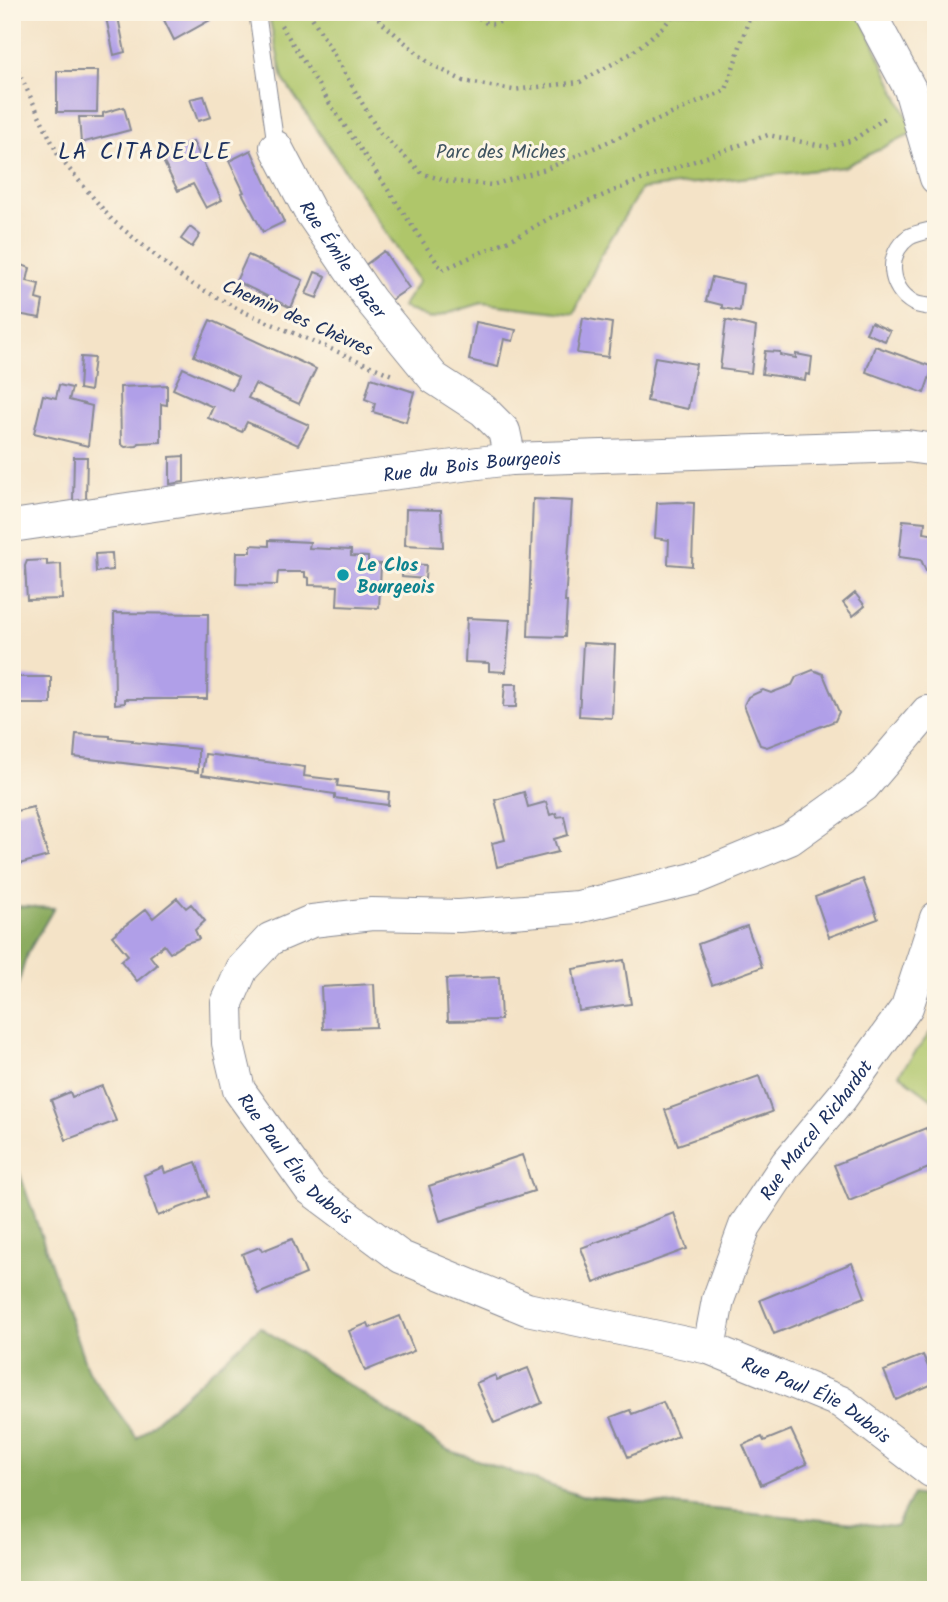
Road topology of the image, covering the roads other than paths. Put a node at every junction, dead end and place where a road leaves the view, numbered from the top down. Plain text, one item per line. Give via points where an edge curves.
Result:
1 (257, 12) edge
2 (869, 12) edge
3 (276, 147) joint
4 (936, 178) edge
5 (936, 229) edge
6 (936, 307) edge
7 (936, 450) edge
8 (510, 459) junction
9 (12, 526) edge
10 (933, 713) edge
11 (936, 918) edge
12 (709, 1348) junction
13 (936, 1471) edge

1 - 3 lane, Rue Émile Blazer
2 - 4 street via 910,89
3 - 8 street, Rue Émile Blazer via 309,210 371,301 434,378 504,431
5 - 6 lane via 909,237 894,256 892,268 898,288 914,304
7 - 8 street, Rue du Bois Bourgeois via 907,446
8 - 9 street, Rue du Bois Bourgeois
10 - 12 street, Rue Paul Élie Dubois via 864,786 790,839 693,879 578,907 459,916 372,914 312,921 270,939 242,969 227,1003 228,1043 239,1090 310,1189 401,1256 527,1309
11 - 12 street, Rue Marcel Richardot via 907,1007 787,1163 745,1226 718,1300
12 - 13 street, Rue Paul Élie Dubois via 841,1402

